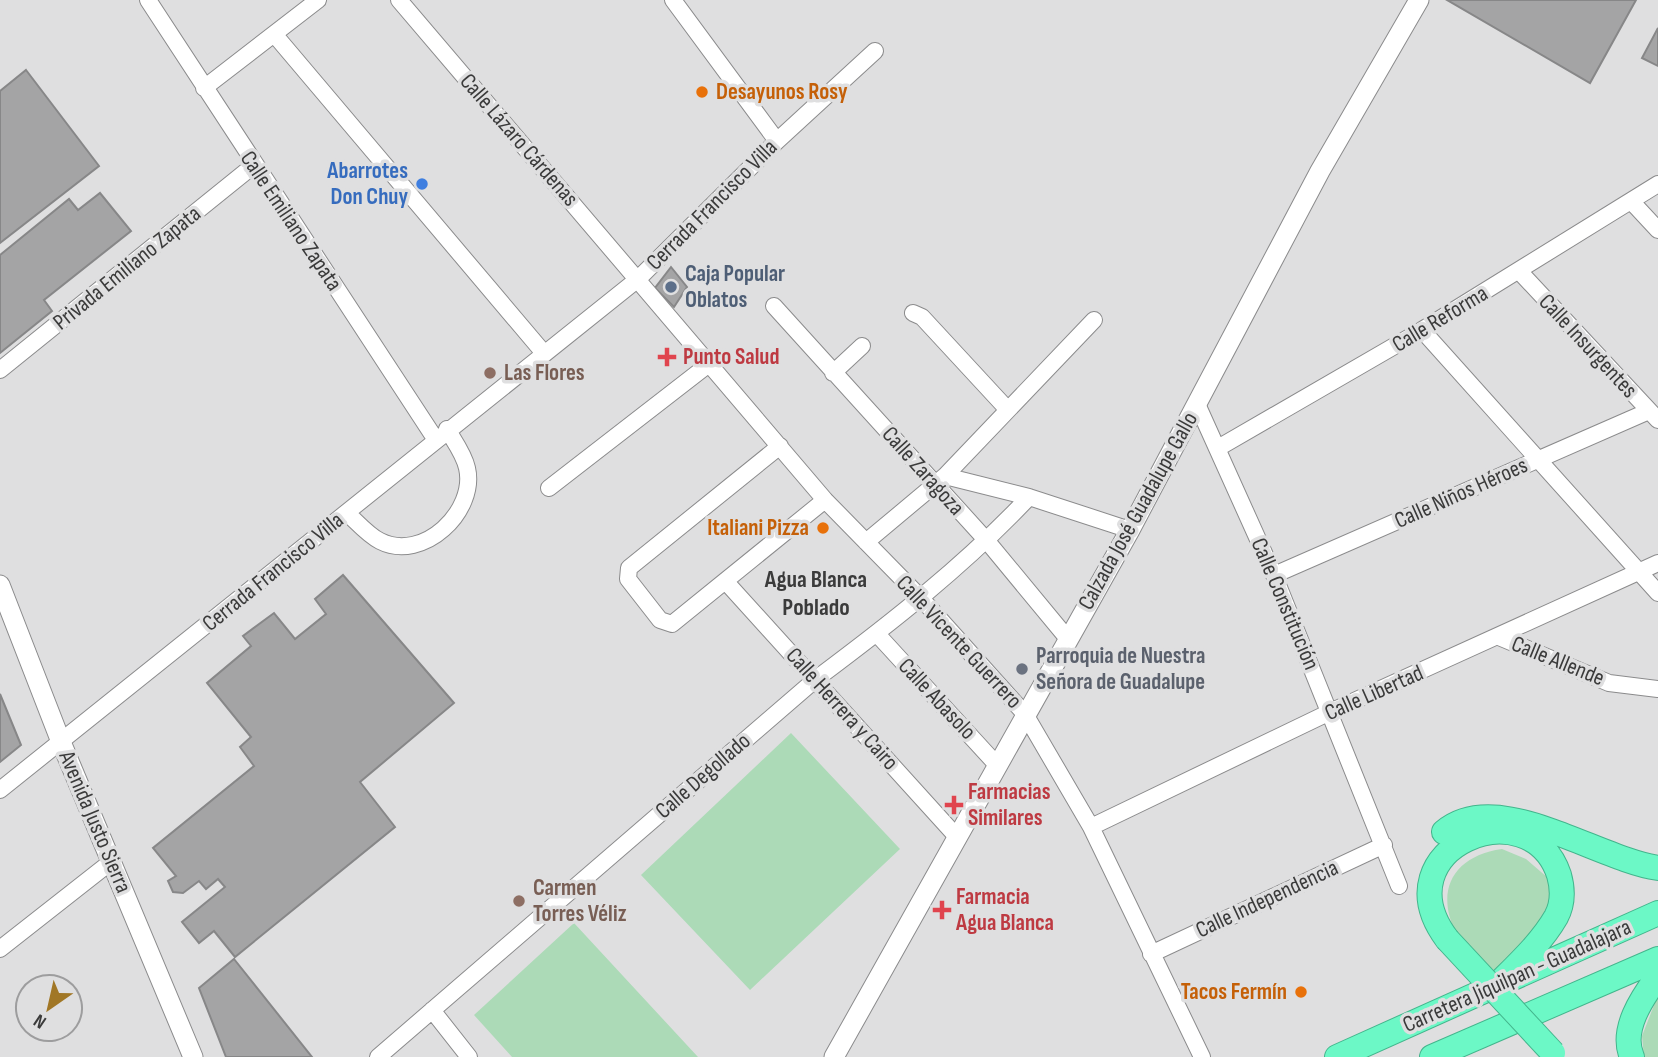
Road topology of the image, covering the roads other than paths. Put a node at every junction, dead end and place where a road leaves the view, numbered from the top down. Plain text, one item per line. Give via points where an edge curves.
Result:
1 (148, 0) edge
2 (318, 0) edge
3 (399, 0) edge
4 (673, 0) edge
5 (1419, 0) edge
6 (274, 34) junction
7 (875, 51) dead end
8 (204, 88) junction
9 (777, 141) junction
10 (254, 165) junction
11 (1658, 184) edge
12 (1631, 201) junction
13 (1658, 230) edge
14 (1519, 271) junction
15 (638, 279) junction
16 (774, 306) dead end
17 (913, 313) dead end
18 (1094, 320) dead end
19 (1422, 330) junction
20 (862, 346) dead end
21 (543, 352) junction
22 (709, 364) junction
23 (0, 370) edge
24 (833, 373) junction
25 (1196, 404) junction
26 (1008, 410) junction
27 (1653, 416) edge
28 (442, 434) junction
29 (780, 446) junction
30 (1218, 448) junction
31 (1536, 460) junction
32 (940, 480) junction
33 (549, 488) dead end
34 (1029, 497) junction
35 (825, 500) junction
36 (347, 513) junction
37 (1130, 530) junction
38 (987, 541) junction
39 (866, 542) junction
40 (1658, 563) edge
41 (1639, 572) junction
42 (1274, 575) junction
43 (727, 583) junction
44 (0, 585) edge
45 (1658, 593) edge
46 (920, 597) junction
47 (877, 634) junction
48 (1499, 637) junction
49 (1068, 639) junction
50 (816, 679) junction
51 (1658, 689) edge
52 (1330, 712) junction
53 (1025, 713) junction
54 (61, 741) junction
55 (997, 765) junction
56 (0, 790) edge
57 (1091, 827) junction
58 (957, 837) junction
59 (1384, 845) junction
60 (112, 861) junction
61 (1658, 868) edge
62 (1399, 886) dead end
63 (1658, 913) edge
64 (1443, 943) junction
65 (0, 949) edge
66 (1151, 954) junction
67 (1658, 958) edge
68 (1658, 976) edge
69 (1496, 986) junction
70 (432, 1010) junction
71 (1549, 1056) edge
72 (193, 1057) edge
73 (378, 1057) edge
74 (469, 1057) edge
75 (834, 1057) edge
76 (1202, 1057) edge
77 (1337, 1057) edge
78 (1432, 1057) edge
79 (1632, 1057) edge

1 - 8 street, Calle Emiliano Zapata
2 - 6 street
3 - 15 street, Calle Lázaro Cárdenas
4 - 9 street
5 - 25 street, Calzada José Guadalupe Gallo via 1320,171
6 - 8 street
6 - 21 street
7 - 9 street, Cerrada Francisco Villa
8 - 10 street, Calle Emiliano Zapata
9 - 15 street, Cerrada Francisco Villa
10 - 23 street, Privada Emiliano Zapata
10 - 28 street, Calle Emiliano Zapata
11 - 12 street, Calle Reforma
12 - 13 street
12 - 14 street, Calle Reforma
14 - 19 street, Calle Reforma
14 - 27 street, Calle Insurgentes
15 - 21 street, Cerrada Francisco Villa
15 - 22 street, Calle Vicente Guerrero
16 - 24 street, Calle Zaragoza
17 - 26 street via 922,317
18 - 26 street
19 - 30 street, Calle Reforma
19 - 31 street
20 - 24 street
21 - 28 street, Cerrada Francisco Villa
22 - 29 street, Calle Vicente Guerrero
22 - 33 street
24 - 32 street, Calle Zaragoza
25 - 30 street, Calle Constitución
25 - 37 street, Calzada José Guadalupe Gallo
26 - 32 street
27 - 31 street, Calle Niños Héroes
28 - 36 street, Cerrada Francisco Villa
28 - 36 street, Calle Emiliano Zapata via 468,470 464,495 443,532 418,545 381,542
29 - 35 street, Calle Vicente Guerrero
29 - 43 street via 626,573 667,625
30 - 42 street, Calle Constitución
31 - 41 street
31 - 42 street, Calle Niños Héroes
32 - 34 street
32 - 38 street, Calle Zaragoza
32 - 39 street
34 - 37 street
34 - 38 street, Calle Degollado
35 - 39 street, Calle Vicente Guerrero
35 - 43 street
36 - 54 street, Cerrada Francisco Villa
37 - 49 street, Calzada José Guadalupe Gallo
38 - 46 street, Calle Degollado
38 - 49 street, Calle Zaragoza
39 - 46 street, Calle Vicente Guerrero
40 - 41 street, Calle Libertad
41 - 45 street
41 - 48 street, Calle Libertad
42 - 52 street, Calle Constitución
43 - 50 street, Calle Herrera y Cairo
44 - 54 street, Avenida Justo Sierra
46 - 47 street, Calle Degollado
46 - 53 street, Calle Vicente Guerrero
47 - 50 street, Calle Degollado
47 - 55 street, Calle Abasolo
48 - 51 street, Calle Allende via 1609,683
48 - 52 street, Calle Libertad
49 - 53 street, Calzada José Guadalupe Gallo
50 - 58 street, Calle Herrera y Cairo
50 - 70 street, Calle Degollado
52 - 57 street, Calle Libertad
52 - 59 street, Calle Constitución
53 - 55 street, Calzada José Guadalupe Gallo
53 - 57 street, Calle Vicente Guerrero
54 - 56 street, Cerrada Francisco Villa
54 - 60 street, Avenida Justo Sierra
55 - 58 street, Calzada José Guadalupe Gallo
57 - 66 street, Calle Vicente Guerrero
58 - 75 street, Calzada José Guadalupe Gallo
59 - 62 street, Calle Constitución
59 - 66 street, Calle Independencia
60 - 65 street
60 - 72 street, Avenida Justo Sierra
61 - 64 highway via 1510,818 1466,820 1447,829 1430,846 1414,884 1421,923
63 - 69 highway, Carretera Jiquilpan - Guadalajara
64 - 69 highway via 1433,913 1431,881 1443,856 1457,842 1486,832 1510,833 1548,855 1563,889 1557,915
64 - 71 highway
66 - 76 street, Calle Vicente Guerrero
67 - 78 highway, Carretera Jiquilpan - Guadalajara
68 - 79 highway via 1632,1021 1628,1049
69 - 77 highway, Carretera Jiquilpan - Guadalajara
70 - 73 street, Calle Degollado
70 - 74 street

